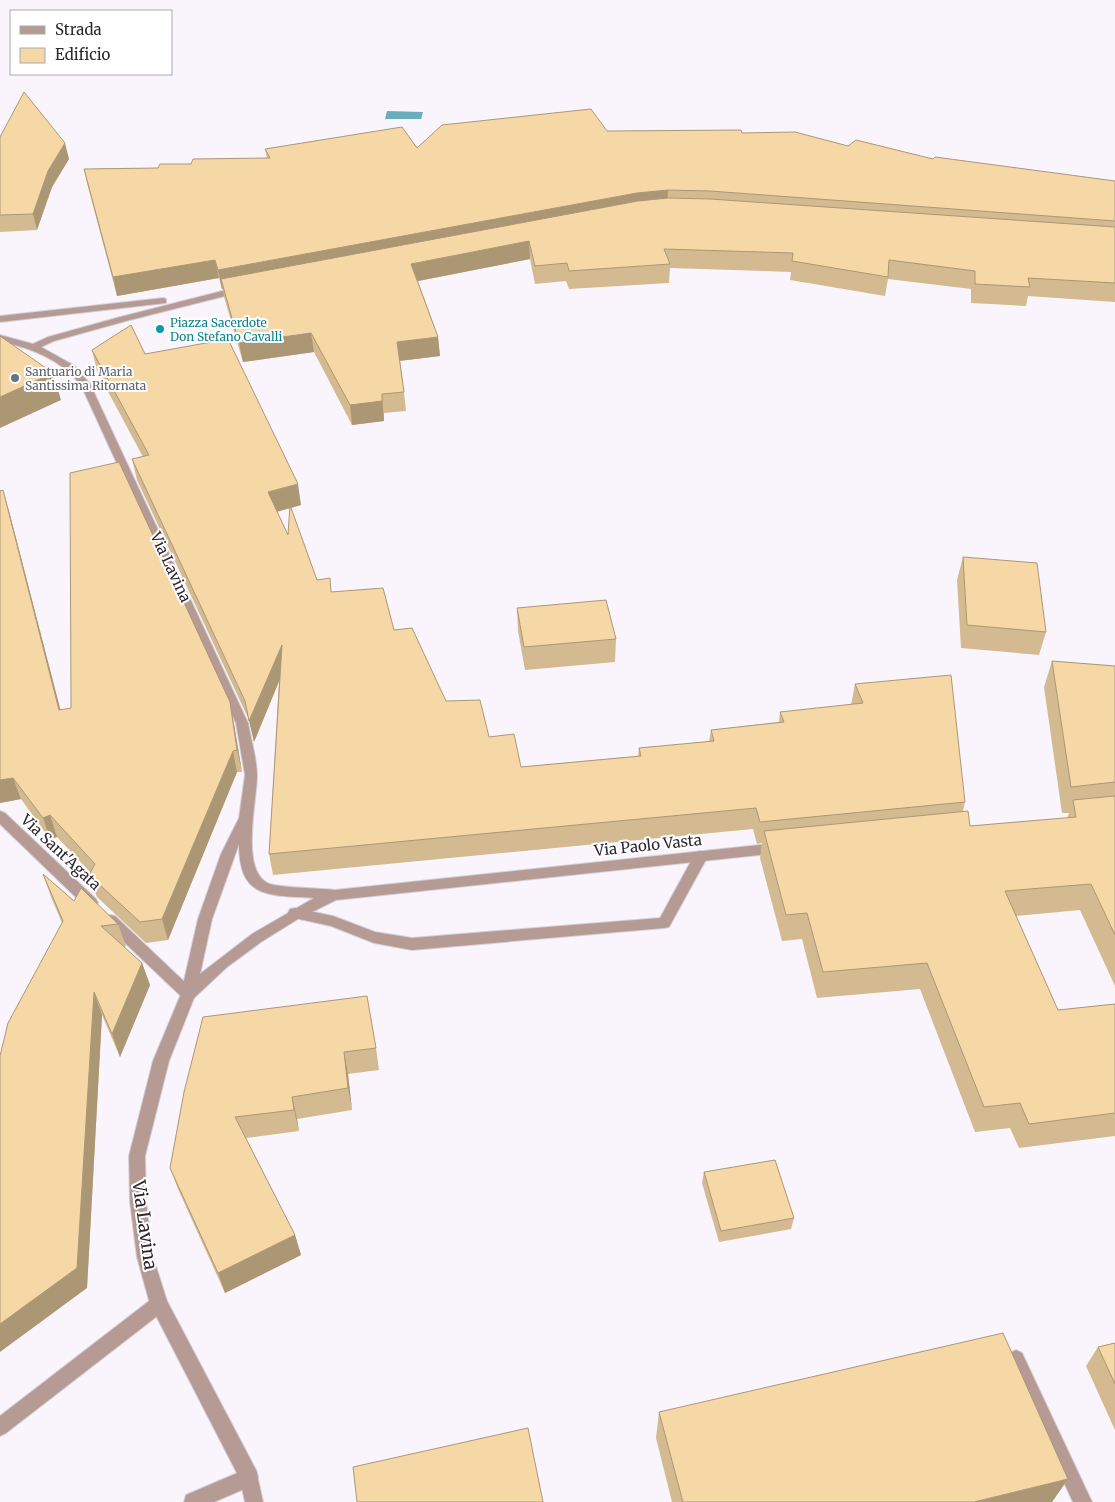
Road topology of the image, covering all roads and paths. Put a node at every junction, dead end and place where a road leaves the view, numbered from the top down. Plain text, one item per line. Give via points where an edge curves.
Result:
1 (252, 288) edge
2 (205, 297) junction
3 (0, 319) edge
4 (0, 338) edge
5 (34, 348) junction
6 (0, 816) edge
7 (246, 817) junction
8 (790, 847) edge
9 (701, 856) junction
10 (335, 895) junction
11 (295, 913) junction
12 (188, 994) junction
13 (159, 1304) junction
14 (1016, 1359) edge
15 (0, 1427) edge
16 (248, 1477) junction
17 (193, 1502) edge
18 (254, 1502) edge
19 (1083, 1502) edge

1 - 2 street
2 - 3 street
2 - 5 street via 50,339
4 - 5 street, Via Lavina
5 - 7 street, Via Lavina via 72,368 85,384 238,714 250,775
6 - 12 street, Via Sant'Agata
7 - 10 street, Via Paolo Vasta via 246,861 253,880 267,890
7 - 12 street via 228,854 205,918
8 - 9 street, Via Paolo Vasta
9 - 10 street, Via Paolo Vasta
9 - 11 street via 664,923 412,944 374,937 333,921
10 - 11 street
11 - 12 street via 249,941
12 - 13 street, Via Lavina via 161,1061 138,1156 138,1202 145,1257
13 - 15 street
13 - 16 street, Via Lavina
14 - 19 street
16 - 17 street
16 - 18 street, Via Lavina

